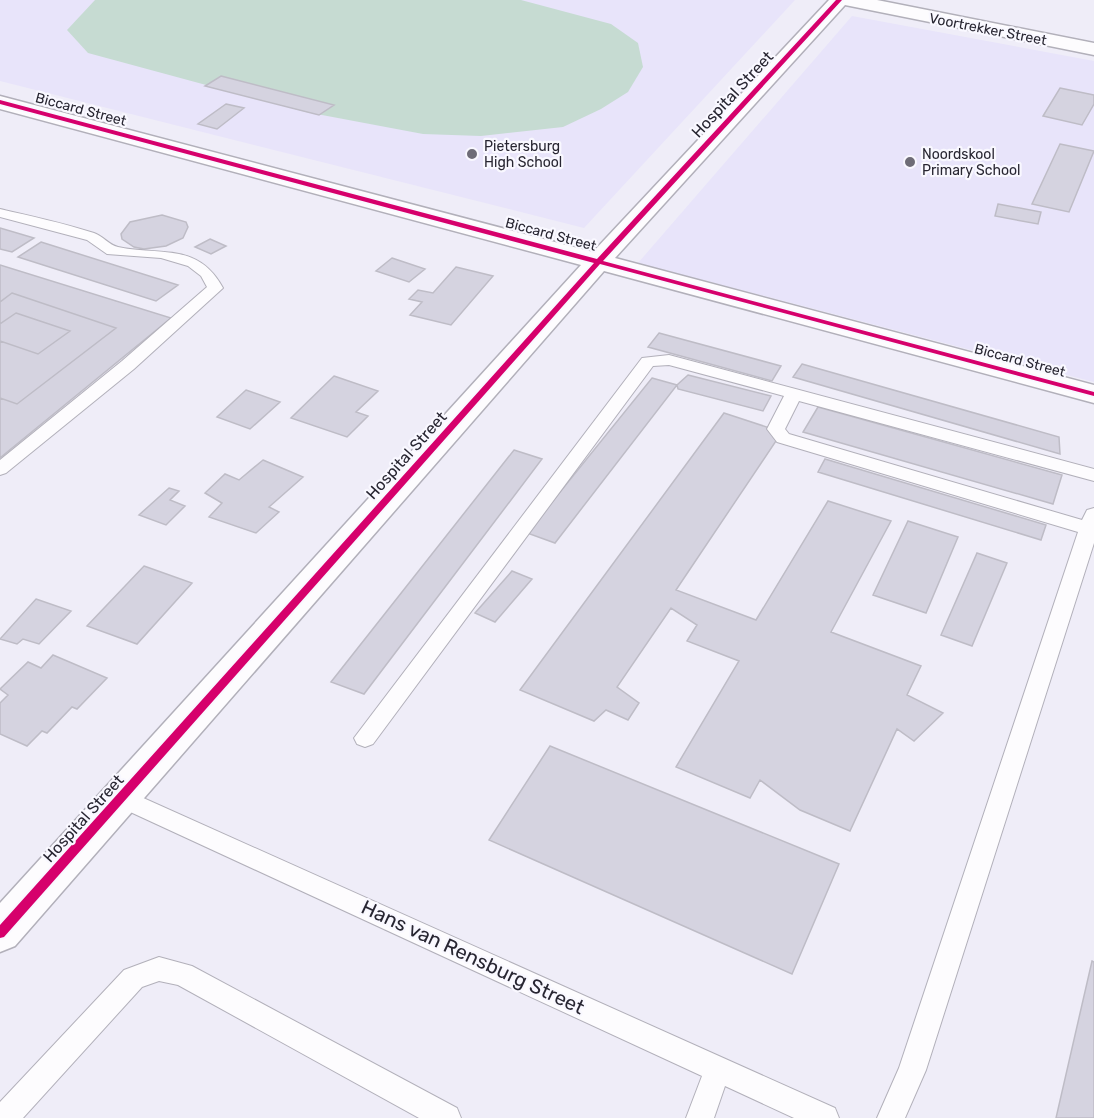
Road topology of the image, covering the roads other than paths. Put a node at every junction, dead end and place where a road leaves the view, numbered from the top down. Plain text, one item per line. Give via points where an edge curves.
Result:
1 (839, 0) edge
2 (848, 0) edge
3 (1094, 49) edge
4 (0, 102) edge
5 (0, 213) edge
6 (599, 261) junction
7 (794, 394) junction
8 (1094, 394) edge
9 (0, 469) edge
10 (1094, 475) edge
11 (1091, 521) edge
12 (365, 738) dead end
13 (121, 797) junction
14 (0, 933) edge
15 (718, 1069) junction
16 (2, 1118) edge
17 (447, 1118) edge
18 (700, 1118) edge
19 (825, 1118) edge
20 (891, 1118) edge

1 - 6 street, Hospital Street
2 - 3 street, Voortrekker Street
4 - 6 street, Biccard Street
5 - 9 lane via 92,237 112,251 162,254 193,263 207,273 215,288
6 - 8 street, Biccard Street
6 - 13 street, Hospital Street
7 - 10 lane
7 - 11 lane via 776,429 783,438
7 - 12 lane via 669,360 648,362
11 - 20 lane via 912,1070
13 - 14 street, Hospital Street
13 - 15 lane, Hans van Rensburg Street
15 - 18 lane
15 - 19 lane, Hans van Rensburg Street
16 - 17 lane via 133,978 159,969 183,974

